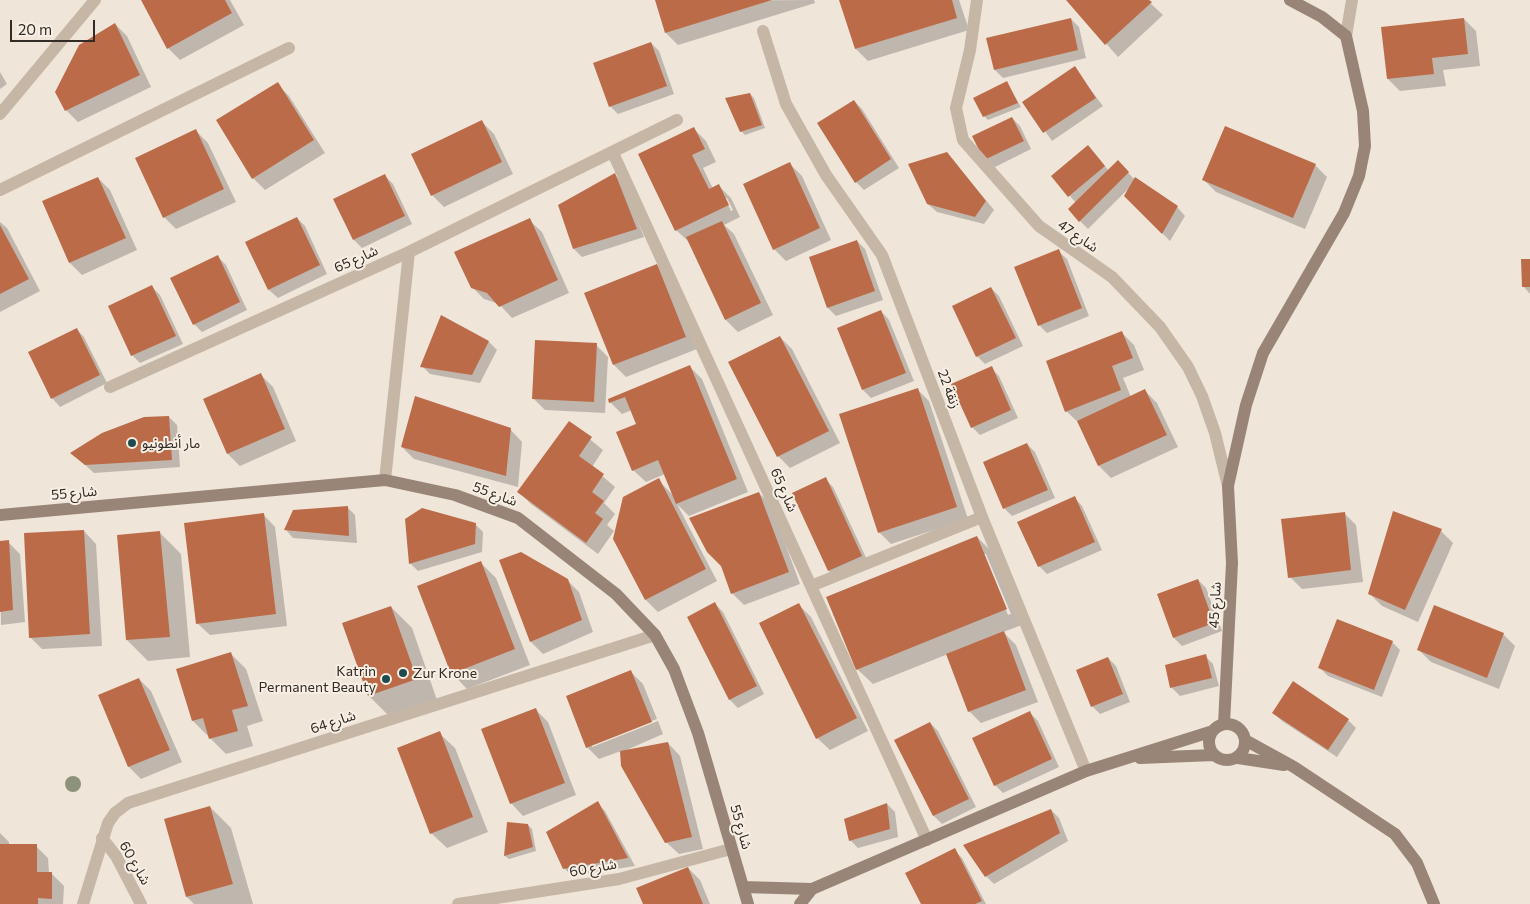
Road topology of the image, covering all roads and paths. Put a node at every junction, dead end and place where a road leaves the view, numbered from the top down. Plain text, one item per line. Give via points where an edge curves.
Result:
1 (95, 0) edge
2 (976, 0) edge
3 (1290, 0) edge
4 (1352, 0) edge
5 (763, 31) dead end
6 (1346, 36) junction
7 (289, 48) dead end
8 (0, 114) edge
9 (677, 120) dead end
10 (613, 154) junction
11 (0, 190) edge
12 (408, 252) junction
13 (110, 387) dead end
14 (386, 480) junction
15 (1228, 486) junction
16 (0, 515) edge
17 (982, 517) junction
18 (811, 586) junction
19 (655, 636) junction
20 (1224, 724) junction
21 (1213, 731) junction
22 (1245, 740) junction
23 (1214, 755) junction
24 (1122, 758) junction
25 (1238, 758) junction
26 (1294, 767) junction
27 (1086, 771) junction
28 (102, 838) junction
29 (926, 840) junction
30 (731, 849) junction
31 (744, 887) junction
32 (812, 889) junction
33 (83, 904) edge
34 (141, 904) edge
35 (458, 904) edge
36 (748, 904) edge
37 (800, 904) edge
38 (1434, 904) edge

1 - 8 street
2 - 15 street, شارع 47 via 970,50 956,108 963,140 1039,226 1112,277 1160,327 1188,367 1202,396
3 - 6 street via 1322,17
4 - 6 street
5 - 17 street, زنقة 22 via 786,104 826,174 882,254
6 - 15 street, شارع 45 via 1363,111 1365,146 1359,176 1344,213 1263,353 1246,405
7 - 11 street
9 - 10 street, شارع 65
10 - 12 street, شارع 65
10 - 18 street, شارع 65
12 - 13 street, شارع 65
12 - 14 street
14 - 16 street, شارع 55
14 - 19 street, شارع 55 via 455,495 518,518 616,594
15 - 20 street, شارع 45 via 1232,563
17 - 18 street
17 - 27 street, زنقة 22
18 - 29 street, شارع 65
19 - 28 street, شارع 64 via 128,804 115,813
19 - 30 street, شارع 55 via 674,669 698,733
20 - 21 street
20 - 22 street via 1239,729
21 - 23 street via 1209,744
21 - 24 street
22 - 25 street
22 - 26 street
23 - 24 street
23 - 25 street via 1226,761
24 - 27 street
25 - 26 street
26 - 38 street via 1395,834 1417,863
27 - 29 street
28 - 33 street, شارع 64
28 - 34 street, شارع 60 via 116,856
29 - 32 street
30 - 31 street, شارع 55
30 - 35 street, شارع 60 via 619,879
31 - 32 street
31 - 36 street, شارع 55
32 - 37 street

